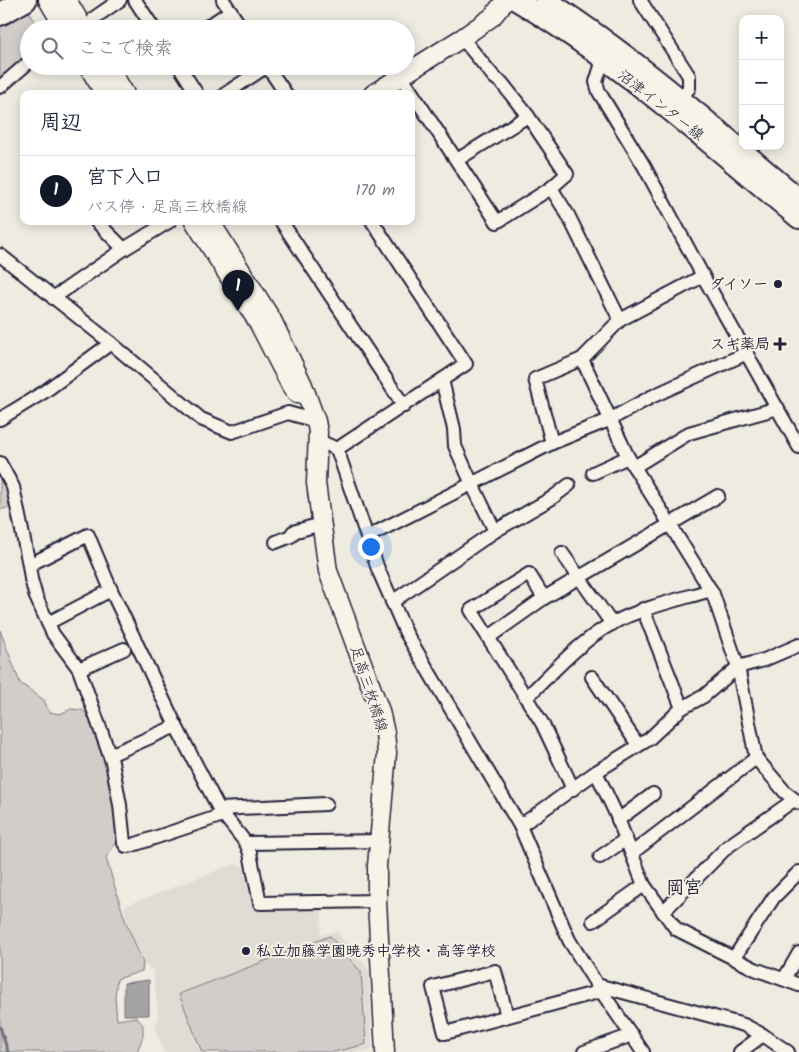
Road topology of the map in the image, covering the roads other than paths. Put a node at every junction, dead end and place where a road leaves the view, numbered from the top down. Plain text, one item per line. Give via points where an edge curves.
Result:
1 (25, 0) edge
2 (48, 0) edge
3 (120, 0) edge
4 (135, 0) edge
5 (223, 0) edge
6 (506, 0) edge
7 (516, 0) edge
8 (546, 0) edge
9 (640, 0) edge
10 (231, 11) junction
11 (0, 14) edge
12 (67, 16) edge
13 (80, 20) edge
14 (93, 20) edge
15 (148, 20) edge
16 (218, 20) edge
17 (236, 20) edge
18 (462, 38) junction
19 (603, 60) junction
20 (415, 68) edge
21 (20, 70) edge
22 (93, 75) edge
23 (113, 75) edge
24 (185, 75) edge
25 (254, 75) edge
26 (273, 75) edge
27 (402, 76) joint
28 (0, 87) edge
29 (103, 90) edge
30 (123, 90) edge
31 (194, 90) edge
32 (231, 90) edge
33 (283, 90) edge
34 (379, 90) edge
35 (411, 90) edge
36 (415, 96) edge
37 (676, 106) junction
38 (528, 116) junction
39 (457, 160) junction
40 (551, 188) junction
41 (799, 198) edge
42 (799, 218) edge
43 (100, 225) edge
44 (163, 225) edge
45 (197, 225) edge
46 (213, 225) edge
47 (284, 225) edge
48 (375, 225) edge
49 (124, 249) junction
50 (0, 255) edge
51 (703, 276) junction
52 (54, 298) junction
53 (620, 320) junction
54 (111, 343) junction
55 (747, 353) junction
56 (582, 359) junction
57 (442, 380) junction
58 (404, 406) junction
59 (778, 408) junction
60 (0, 418) edge
61 (609, 420) junction
62 (316, 421) junction
63 (317, 440) junction
64 (552, 443) junction
65 (799, 447) edge
66 (338, 449) junction
67 (631, 462) junction
68 (0, 463) edge
69 (594, 474) dead end
70 (472, 484) junction
71 (569, 485) dead end
72 (718, 496) dead end
73 (321, 524) junction
74 (670, 524) junction
75 (495, 531) junction
76 (367, 537) junction
77 (276, 542) dead end
78 (562, 553) dead end
79 (29, 565) junction
80 (580, 579) junction
81 (111, 590) junction
82 (711, 590) junction
83 (544, 598) junction
84 (392, 602) junction
85 (643, 609) junction
86 (48, 623) junction
87 (612, 624) junction
88 (489, 637) junction
89 (799, 645) edge
90 (124, 649) dead end
91 (738, 667) junction
92 (79, 670) junction
93 (592, 677) dead end
94 (526, 698) junction
95 (682, 708) junction
96 (176, 726) junction
97 (638, 745) junction
98 (110, 756) junction
99 (756, 758) junction
100 (596, 772) junction
101 (574, 789) junction
102 (653, 794) dead end
103 (797, 802) edge
104 (326, 804) dead end
105 (221, 812) junction
106 (618, 820) junction
107 (520, 826) junction
108 (626, 839) junction
109 (380, 841) junction
110 (246, 843) junction
111 (632, 853) junction
112 (600, 857) dead end
113 (799, 872) edge
114 (644, 885) junction
115 (377, 901) junction
116 (663, 912) junction
117 (593, 921) dead end
118 (799, 953) edge
119 (734, 958) junction
120 (784, 980) junction
121 (799, 984) edge
122 (599, 988) junction
123 (507, 1016) junction
124 (632, 1035) junction
125 (763, 1035) junction
126 (385, 1052) edge
127 (584, 1052) edge
128 (643, 1052) edge
129 (740, 1052) edge
130 (788, 1052) edge

1 - 11 highway
2 - 12 main road
3 - 14 street
4 - 15 street
5 - 10 street
6 - 18 main road via 492,17
7 - 19 main road, 沼津インター線
8 - 37 main road, 沼津インター線 via 602,38
9 - 37 street via 689,76 689,88
10 - 16 street
10 - 17 street
12 - 13 main road
18 - 20 main road
18 - 38 street
19 - 37 main road, 沼津インター線
19 - 51 street via 596,82 599,92 644,166
21 - 28 street
22 - 29 main road
23 - 30 main road
24 - 31 street
25 - 32 street
26 - 33 street
27 - 34 main road
27 - 35 street
36 - 39 street
37 - 41 main road, 沼津インター線
37 - 42 main road, 沼津インター線
38 - 39 street
38 - 40 street via 567,174
39 - 40 street via 497,222
40 - 53 street
43 - 49 street
44 - 49 street
45 - 62 main road via 259,324 291,386
46 - 62 main road, 足高三枚橋線 via 272,320 300,378
47 - 58 street
48 - 57 street via 466,364
49 - 52 street
50 - 52 street
51 - 53 street
51 - 55 street
52 - 54 street
53 - 56 street
54 - 60 street via 44,392
54 - 62 street via 201,419 232,432 288,413
55 - 59 street
55 - 61 street
56 - 61 street
56 - 64 street via 534,379
57 - 58 street
57 - 70 street via 456,446
58 - 66 street
59 - 65 street
59 - 67 street via 689,433
61 - 64 street
61 - 67 street
62 - 63 main road, 足高三枚橋線
63 - 66 street
63 - 73 main road, 足高三枚橋線 via 316,484
64 - 70 street
66 - 76 street
67 - 69 street
67 - 74 street
68 - 79 street via 13,487
70 - 75 street
70 - 76 street
71 - 75 street
72 - 74 street
73 - 77 street via 293,532 292,536
73 - 109 main road, 足高三枚橋線 via 328,571 380,711 385,733 387,754
74 - 80 street
74 - 82 street
75 - 84 street
76 - 84 street
78 - 80 street
79 - 81 street via 88,535
79 - 86 street via 36,597
80 - 83 street
80 - 87 street
81 - 86 street
81 - 96 street
82 - 85 street
82 - 91 street
83 - 88 street
83 - 88 street via 529,574 471,610
84 - 107 street via 406,633
85 - 87 street
85 - 95 street
86 - 92 street
87 - 94 street via 581,645
88 - 94 street
89 - 91 street
90 - 92 street
91 - 95 street via 704,696
91 - 99 street
92 - 98 street
93 - 97 street
94 - 101 street
95 - 97 street
96 - 98 street
96 - 105 street
97 - 100 street
98 - 105 street via 126,846
99 - 103 street
99 - 111 street
100 - 101 street
100 - 106 street
101 - 107 street
102 - 106 street
103 - 116 street via 727,847
104 - 105 street
105 - 110 street
106 - 108 street
107 - 122 street via 569,940
108 - 111 street
108 - 112 street
109 - 110 street
109 - 115 main road, 足高三枚橋線
110 - 115 street via 260,903
111 - 114 street
113 - 119 street via 774,897
114 - 116 street
114 - 117 street
115 - 126 main road, 足高三枚橋線
116 - 119 street via 676,929
118 - 120 street
119 - 120 street
120 - 121 street
122 - 123 street
122 - 124 street
122 - 125 street via 744,1025
123 - 123 street via 495,971 433,987 445,1033
124 - 127 street
124 - 128 street
125 - 129 street
125 - 130 street

